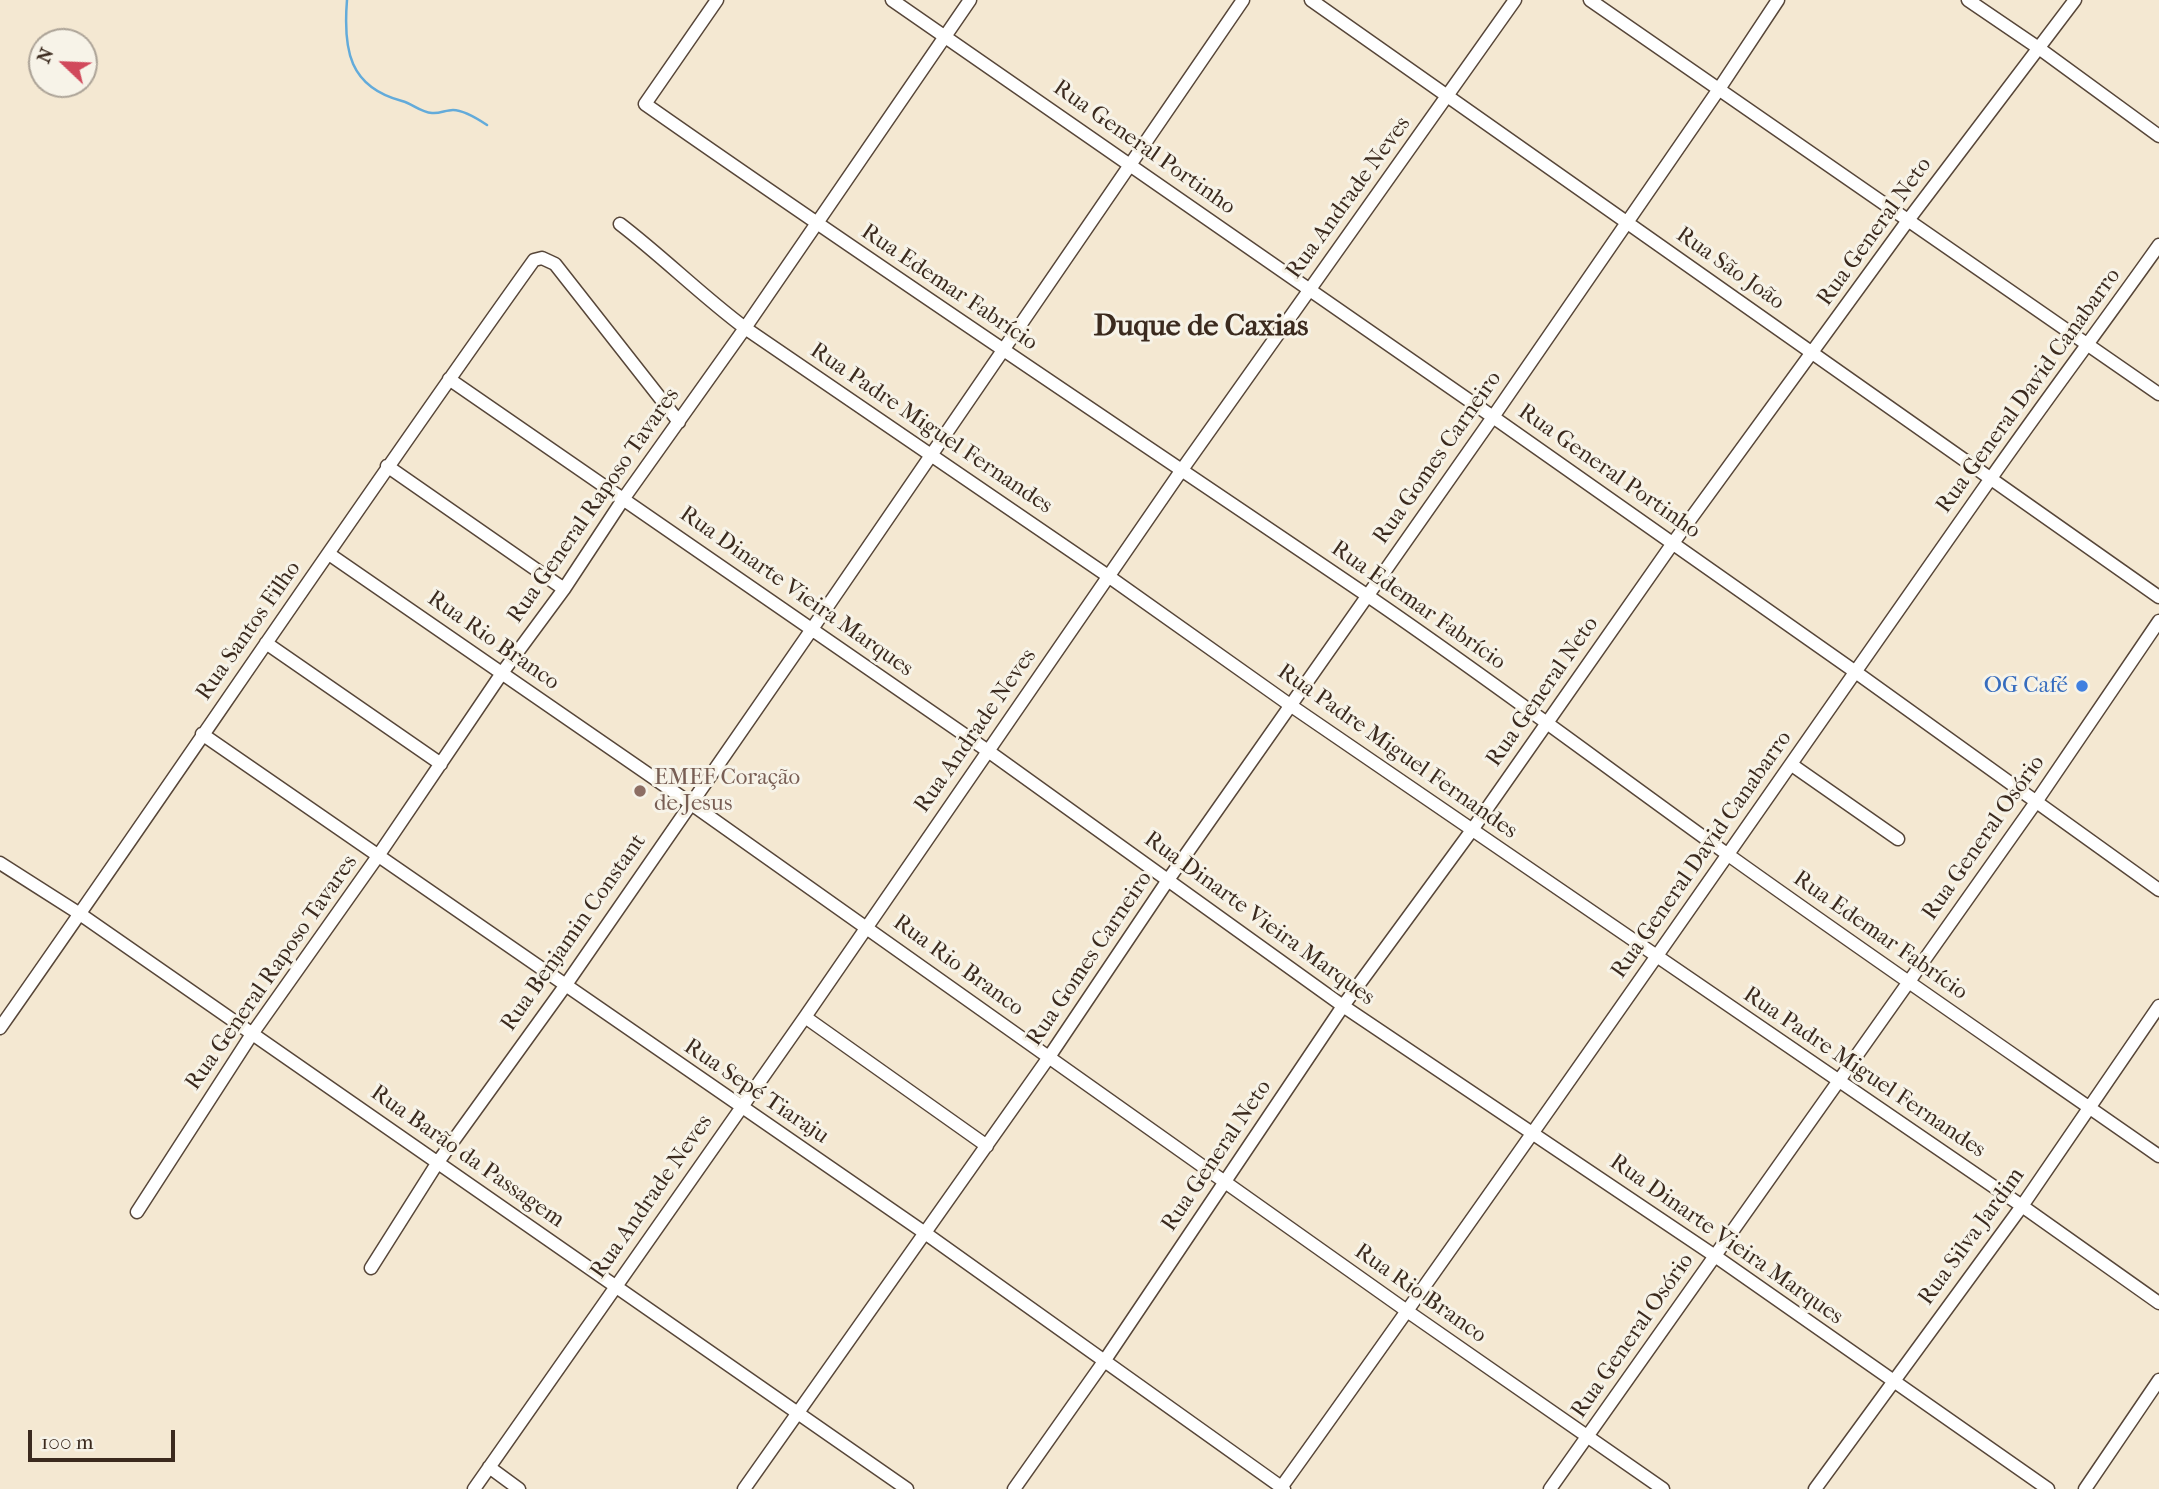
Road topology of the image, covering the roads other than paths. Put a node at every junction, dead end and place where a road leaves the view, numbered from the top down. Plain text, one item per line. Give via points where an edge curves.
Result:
1 (717, 0) edge
2 (892, 0) edge
3 (970, 0) edge
4 (1243, 0) edge
5 (1311, 0) edge
6 (1515, 0) edge
7 (1590, 0) edge
8 (1778, 0) edge
9 (1968, 0) edge
10 (2074, 0) edge
11 (946, 37) junction
12 (2040, 48) junction
13 (1719, 89) junction
14 (1448, 97) junction
15 (2159, 136) edge
16 (1132, 164) junction
17 (1909, 219) junction
18 (1626, 222) junction
19 (620, 224) dead end
20 (816, 224) junction
21 (2159, 244) edge
22 (1310, 289) junction
23 (745, 328) junction
24 (2089, 344) junction
25 (1004, 350) junction
26 (1814, 352) junction
27 (449, 379) junction
28 (2159, 394) edge
29 (1493, 417) junction
30 (679, 422) junction
31 (932, 456) junction
32 (387, 466) junction
33 (1181, 471) junction
34 (1991, 478) junction
35 (624, 498) junction
36 (1673, 543) junction
37 (329, 554) junction
38 (1108, 576) junction
39 (564, 589) junction
40 (1367, 595) junction
41 (2159, 597) edge
42 (2159, 621) edge
43 (812, 629) junction
44 (266, 643) junction
45 (502, 673) junction
46 (1857, 673) junction
47 (1290, 705) junction
48 (1547, 721) junction
49 (202, 734) junction
50 (988, 751) junction
51 (441, 764) junction
52 (1792, 765) junction
53 (690, 803) junction
54 (2036, 803) junction
55 (1472, 830) junction
56 (1898, 839) dead end
57 (1729, 855) junction
58 (378, 856) junction
59 (0, 863) edge
60 (1168, 880) junction
61 (2159, 890) edge
62 (80, 914) junction
63 (866, 927) junction
64 (1656, 955) junction
65 (1908, 983) junction
66 (565, 986) junction
67 (1343, 1006) junction
68 (2159, 1006) edge
69 (805, 1017) junction
70 (0, 1028) edge
71 (252, 1034) junction
72 (1049, 1057) junction
73 (1838, 1081) junction
74 (741, 1107) junction
75 (2091, 1108) junction
76 (1533, 1133) junction
77 (987, 1146) junction
78 (2159, 1156) edge
79 (438, 1162) junction
80 (1226, 1181) junction
81 (2022, 1206) junction
82 (137, 1212) dead end
83 (925, 1233) junction
84 (1715, 1256) junction
85 (371, 1268) dead end
86 (615, 1286) junction
87 (2159, 1303) edge
88 (1406, 1311) junction
89 (1105, 1360) junction
90 (2159, 1380) edge
91 (1892, 1381) junction
92 (798, 1413) junction
93 (1588, 1436) junction
94 (489, 1467) junction
95 (1282, 1488) edge
96 (474, 1489) edge
97 (519, 1489) edge
98 (744, 1489) edge
99 (907, 1489) edge
100 (1014, 1489) edge
101 (1550, 1489) edge
102 (1663, 1489) edge
103 (1815, 1489) edge
104 (2048, 1489) edge
105 (2085, 1489) edge

1 - 20 street, Rua Edemar Fabrício via 645,104
2 - 11 street, Rua General Portinho
3 - 11 street, Rua General Raposo Tavares
4 - 16 street, Rua Benjamin Constant
5 - 14 street, Rua São João
6 - 14 street, Rua Andrade Neves
7 - 13 street
8 - 13 street, Rua Gomes Carneiro
9 - 12 street
10 - 12 street, Rua General Neto
11 - 16 street, Rua General Portinho
11 - 20 street, Rua General Raposo Tavares
12 - 15 street
12 - 17 street, Rua General Neto
13 - 17 street
13 - 18 street, Rua Gomes Carneiro
14 - 18 street, Rua São João
14 - 22 street, Rua Andrade Neves
16 - 22 street, Rua General Portinho
16 - 25 street, Rua Benjamin Constant
17 - 24 street
17 - 26 street, Rua General Neto
18 - 26 street, Rua São João
18 - 29 street, Rua Gomes Carneiro
19 - 23 street, Rua Padre Miguel Fernandes
20 - 23 street, Rua General Raposo Tavares
20 - 25 street, Rua Edemar Fabrício
21 - 24 street, Rua General David Canabarro
22 - 29 street, Rua General Portinho
22 - 33 street, Rua Andrade Neves
23 - 30 street, Rua General Raposo Tavares
23 - 31 street, Rua Padre Miguel Fernandes
24 - 28 street
24 - 34 street, Rua General David Canabarro
25 - 31 street, Rua Benjamin Constant
25 - 33 street, Rua Edemar Fabrício
26 - 34 street, Rua São João
26 - 36 street, Rua General Neto
27 - 30 street, Rua Santos Filho via 534,260 542,258 555,264
27 - 32 street, Rua Santos Filho
27 - 35 street, Rua Dinarte Vieira Marques
29 - 36 street, Rua General Portinho
29 - 40 street, Rua Gomes Carneiro
30 - 35 street, Rua General Raposo Tavares
31 - 38 street, Rua Padre Miguel Fernandes
31 - 43 street, Rua Benjamin Constant
32 - 37 street, Rua Santos Filho
32 - 39 street
33 - 38 street, Rua Andrade Neves
33 - 40 street, Rua Edemar Fabrício
34 - 41 street, Rua São João
34 - 46 street, Rua General David Canabarro
35 - 39 street, Rua General Raposo Tavares
35 - 43 street, Rua Dinarte Vieira Marques
36 - 46 street, Rua General Portinho
36 - 48 street, Rua General Neto
37 - 44 street, Rua Santos Filho
37 - 45 street, Rua Rio Branco
38 - 47 street, Rua Padre Miguel Fernandes
38 - 50 street, Rua Andrade Neves
39 - 45 street, Rua General Raposo Tavares
40 - 47 street, Rua Gomes Carneiro
40 - 48 street, Rua Edemar Fabrício
42 - 54 street, Rua General Osório
43 - 50 street, Rua Dinarte Vieira Marques
43 - 53 street, Rua Benjamin Constant
44 - 49 street, Rua Santos Filho
44 - 51 street
45 - 51 street, Rua General Raposo Tavares
45 - 53 street, Rua Rio Branco
46 - 52 street, Rua General David Canabarro
46 - 54 street, Rua General Portinho
47 - 55 street, Rua Padre Miguel Fernandes
47 - 60 street, Rua Gomes Carneiro
48 - 55 street, Rua General Neto
48 - 57 street, Rua Edemar Fabrício
49 - 58 street, Rua Sepé Tiaraju
49 - 62 street, Rua Santos Filho
50 - 60 street, Rua Dinarte Vieira Marques
50 - 63 street, Rua Andrade Neves
51 - 58 street, Rua General Raposo Tavares
52 - 56 street
52 - 57 street, Rua General David Canabarro
53 - 63 street, Rua Rio Branco
53 - 66 street, Rua Benjamin Constant
54 - 61 street, Rua General Portinho
54 - 65 street, Rua General Osório
55 - 64 street, Rua Padre Miguel Fernandes
55 - 67 street, Rua General Neto
57 - 64 street, Rua General David Canabarro
57 - 65 street, Rua Edemar Fabrício
58 - 66 street, Rua Sepé Tiaraju
58 - 71 street, Rua General Raposo Tavares
59 - 62 street, Rua Barão da Passagem
60 - 67 street, Rua Dinarte Vieira Marques
60 - 72 street, Rua Gomes Carneiro
62 - 70 street, Rua Santos Filho
62 - 71 street, Rua Barão da Passagem
63 - 69 street, Rua Andrade Neves
63 - 72 street, Rua Rio Branco
64 - 73 street, Rua Padre Miguel Fernandes
64 - 76 street, Rua General David Canabarro
65 - 73 street, Rua General Osório
65 - 75 street, Rua Edemar Fabrício
66 - 74 street, Rua Sepé Tiaraju
66 - 79 street, Rua Benjamin Constant
67 - 76 street, Rua Dinarte Vieira Marques
67 - 80 street, Rua General Neto
68 - 75 street, Rua Silva Jardim
69 - 74 street, Rua Andrade Neves
69 - 77 street
71 - 79 street, Rua Barão da Passagem
71 - 82 street, Rua General Raposo Tavares
72 - 77 street, Rua Gomes Carneiro
72 - 80 street, Rua Rio Branco
73 - 81 street, Rua Padre Miguel Fernandes
73 - 84 street, Rua General Osório
74 - 83 street, Rua Sepé Tiaraju
74 - 86 street, Rua Andrade Neves
75 - 78 street, Rua Edemar Fabrício
75 - 81 street, Rua Silva Jardim
76 - 84 street, Rua Dinarte Vieira Marques
76 - 88 street, Rua General David Canabarro
77 - 83 street, Rua Gomes Carneiro
79 - 85 street, Rua Benjamin Constant
79 - 86 street, Rua Barão da Passagem
80 - 88 street, Rua Rio Branco
80 - 89 street, Rua General Neto
81 - 87 street, Rua Padre Miguel Fernandes
81 - 91 street, Rua Silva Jardim
83 - 89 street, Rua Sepé Tiaraju
83 - 92 street, Rua Gomes Carneiro
84 - 91 street, Rua Dinarte Vieira Marques
84 - 93 street, Rua General Osório
86 - 92 street, Rua Barão da Passagem
86 - 94 street, Rua Andrade Neves
88 - 93 street, Rua Rio Branco
88 - 95 street, Rua General David Canabarro
89 - 95 street, Rua Sepé Tiaraju
89 - 100 street, Rua General Neto
90 - 105 street
91 - 103 street, Rua Silva Jardim
91 - 104 street, Rua Dinarte Vieira Marques
92 - 98 street, Rua Gomes Carneiro
92 - 99 street, Rua Barão da Passagem
93 - 101 street, Rua General Osório
93 - 102 street, Rua Rio Branco
94 - 96 street, Rua Andrade Neves
94 - 97 street

